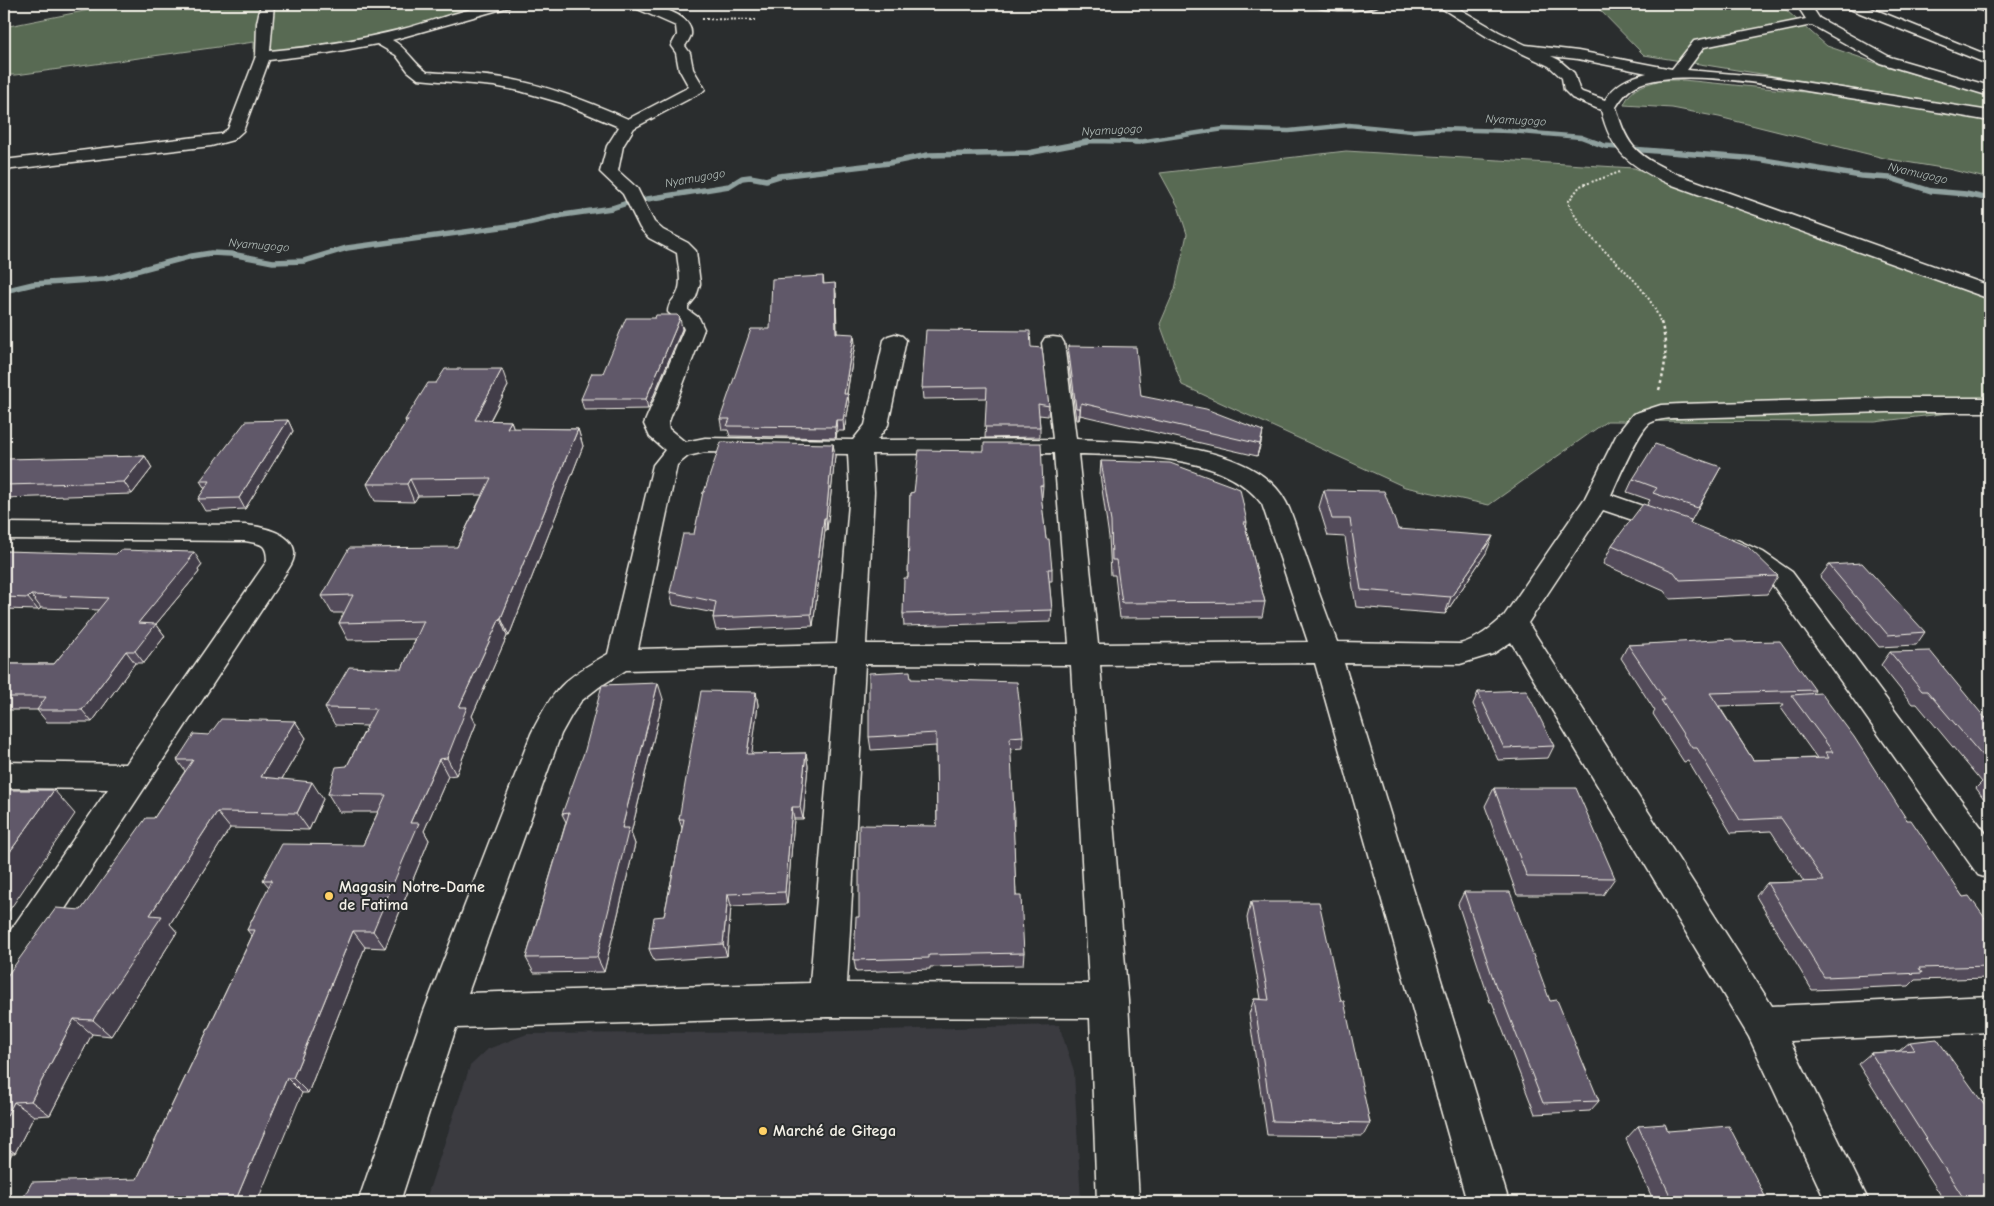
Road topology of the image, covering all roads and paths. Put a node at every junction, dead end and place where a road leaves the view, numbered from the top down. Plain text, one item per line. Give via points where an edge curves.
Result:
1 (267, 4) edge
2 (504, 4) edge
3 (638, 4) edge
4 (1318, 4) edge
5 (1373, 4) edge
6 (1442, 4) edge
7 (1804, 4) edge
8 (1850, 4) edge
9 (1974, 4) edge
10 (1990, 10) edge
11 (675, 20) junction
12 (757, 20) dead end
13 (1814, 21) junction
14 (379, 39) junction
15 (1526, 49) junction
16 (263, 56) junction
17 (1990, 61) edge
18 (1676, 74) junction
19 (1990, 91) edge
20 (1608, 107) junction
21 (1990, 116) edge
22 (628, 125) junction
23 (1634, 160) junction
24 (4, 165) edge
25 (1990, 293) edge
26 (895, 340) dead end
27 (1053, 343) dead end
28 (1990, 405) edge
29 (1661, 412) junction
30 (1067, 446) junction
31 (860, 448) junction
32 (680, 450) junction
33 (1597, 499) junction
34 (4, 532) edge
35 (1514, 623) junction
36 (1326, 652) junction
37 (850, 654) junction
38 (1085, 655) junction
39 (621, 660) junction
40 (4, 775) edge
41 (136, 776) junction
42 (1990, 865) edge
43 (4, 970) edge
44 (827, 1000) junction
45 (1109, 1001) junction
46 (443, 1011) junction
47 (1990, 1014) edge
48 (1762, 1024) junction
49 (379, 1202) edge
50 (1118, 1202) edge
51 (1488, 1202) edge
52 (1848, 1202) edge

1 - 16 street
2 - 14 street
3 - 11 street
4 - 5 street
6 - 15 street via 1494,35
7 - 13 street
8 - 17 street
9 - 10 street
11 - 12 path
11 - 22 street via 684,29 678,46 683,51 685,66 697,89
13 - 18 street via 1699,44
13 - 19 street via 1885,60
14 - 16 street via 329,49
14 - 22 street via 398,50 414,71 423,76 502,83 530,89 601,112
15 - 18 street via 1578,55
15 - 20 street via 1563,69 1577,95
16 - 24 street via 235,132 226,138
18 - 20 street via 1634,80 1619,90
18 - 21 street via 1803,86
20 - 23 street via 1615,132
22 - 32 street via 615,146 609,172 631,192 646,224 656,234 686,251 690,284 678,312 692,322 694,329 656,424 658,432
23 - 25 street via 1673,179
23 - 29 path via 1623,170 1580,186 1568,202 1589,235 1640,284 1652,300 1667,348 1666,374 1657,396
26 - 31 street via 876,425
27 - 30 street
28 - 29 street
29 - 33 street via 1641,418 1629,434
30 - 31 street
30 - 36 street via 1150,450 1187,456 1224,465 1248,476 1262,487 1274,503
30 - 38 street
31 - 32 street via 705,445
31 - 37 street via 862,492
32 - 39 street via 665,465
33 - 35 street
33 - 42 street via 1702,536 1772,568
34 - 41 street via 245,533 277,542 281,551 280,562
35 - 36 street via 1498,639 1479,650 1460,654
35 - 48 street
36 - 38 street
36 - 51 street
37 - 38 street
37 - 39 street
37 - 44 street
38 - 45 street
39 - 46 street via 571,693 557,712
40 - 41 street
41 - 43 street
44 - 45 street
44 - 46 street
45 - 50 street
46 - 49 street
47 - 48 street
48 - 52 street

